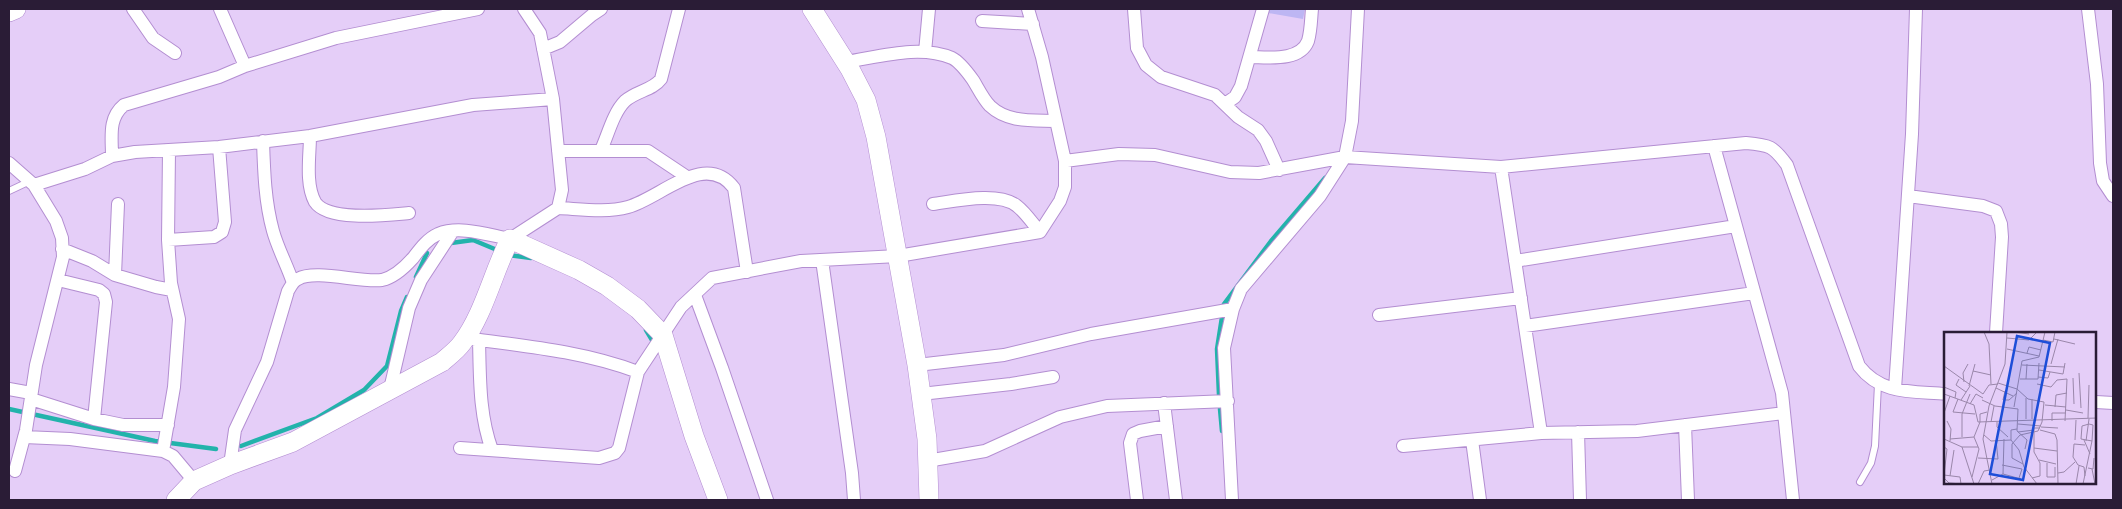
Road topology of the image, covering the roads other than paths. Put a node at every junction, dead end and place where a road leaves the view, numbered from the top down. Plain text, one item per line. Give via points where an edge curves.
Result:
1 (16, 9) edge
2 (133, 9) edge
3 (220, 9) edge
4 (478, 9) edge
5 (524, 9) edge
6 (601, 9) edge
7 (679, 9) edge
8 (812, 9) edge
9 (929, 9) edge
10 (1028, 9) edge
11 (1134, 9) edge
12 (1263, 9) edge
13 (1312, 9) edge
14 (1358, 9) edge
15 (1916, 9) edge
16 (2088, 9) edge
17 (9, 12) edge
18 (982, 21) dead end
19 (1033, 24) junction
20 (543, 49) junction
21 (925, 52) junction
22 (175, 53) dead end
23 (1250, 57) junction
24 (845, 62) junction
25 (245, 66) junction
26 (553, 99) junction
27 (1225, 104) junction
28 (1056, 121) junction
29 (310, 136) junction
30 (263, 141) junction
31 (219, 146) junction
32 (1714, 146) junction
33 (168, 150) junction
34 (601, 150) junction
35 (558, 151) junction
36 (112, 156) junction
37 (1345, 157) junction
38 (1065, 161) junction
39 (9, 163) edge
40 (1501, 167) junction
41 (1279, 170) junction
42 (687, 177) junction
43 (31, 183) junction
44 (9, 191) edge
45 (1908, 196) junction
46 (2113, 196) edge
47 (118, 204) dead end
48 (933, 204) dead end
49 (558, 208) junction
50 (409, 213) dead end
51 (1736, 226) junction
52 (453, 232) junction
53 (1040, 232) junction
54 (510, 239) junction
55 (168, 240) junction
56 (62, 249) junction
57 (898, 256) junction
58 (822, 260) junction
59 (1515, 261) junction
60 (747, 272) junction
61 (115, 275) junction
62 (58, 280) junction
63 (293, 283) junction
64 (172, 290) junction
65 (1754, 293) junction
66 (695, 295) junction
67 (1521, 298) junction
68 (1233, 309) junction
69 (1380, 315) dead end
70 (1525, 326) junction
71 (1996, 332) edge
72 (663, 335) junction
73 (472, 339) junction
74 (917, 365) junction
75 (638, 372) junction
76 (1053, 377) dead end
77 (1878, 384) junction
78 (9, 389) edge
79 (390, 389) junction
80 (1895, 389) junction
81 (921, 394) junction
82 (1944, 394) edge
83 (31, 400) junction
84 (1228, 401) junction
85 (2097, 402) edge
86 (1164, 403) junction
87 (2113, 403) edge
88 (1784, 412) junction
89 (94, 419) junction
90 (1685, 425) junction
91 (1167, 426) junction
92 (167, 427) junction
93 (1578, 432) junction
94 (25, 433) junction
95 (1541, 433) junction
96 (1472, 440) junction
97 (1403, 446) dead end
98 (164, 447) junction
99 (460, 448) dead end
100 (492, 450) junction
101 (231, 458) junction
102 (927, 461) junction
103 (15, 471) dead end
104 (194, 481) junction
105 (1860, 482) dead end
106 (179, 499) edge
107 (718, 500) edge
108 (767, 500) edge
109 (854, 500) edge
110 (929, 500) edge
111 (1138, 500) edge
112 (1176, 500) edge
113 (1232, 500) edge
114 (1480, 500) edge
115 (1580, 500) edge
116 (1688, 500) edge
117 (1793, 500) edge

1 - 17 street
2 - 22 street via 153,38
3 - 25 street
4 - 25 street via 336,38
5 - 20 street via 540,33
6 - 20 street via 560,42
7 - 34 street via 661,78 657,84 625,101
8 - 24 street
9 - 21 street
10 - 19 street
11 - 27 street via 1137,48 1146,65 1161,77 1215,94
12 - 23 street
13 - 23 street via 1304,48 1284,57
14 - 37 street via 1352,120
15 - 45 street
16 - 46 street via 2097,84 2100,163 2103,181
18 - 19 street
19 - 28 street
20 - 26 street
21 - 24 street
21 - 28 street via 954,59 969,74 989,105 1003,114 1021,120
23 - 27 street via 1241,86 1235,97
24 - 57 street via 866,100
25 - 36 street via 220,77 124,105 113,120
26 - 29 street via 473,106
26 - 35 street
27 - 41 street via 1258,130
28 - 38 street
29 - 30 street
29 - 50 street via 310,184 315,201 324,211 336,214
30 - 31 street
30 - 63 street via 268,211
31 - 33 street
31 - 55 street via 225,222 222,232 214,237
32 - 40 street
32 - 51 street
32 - 77 street via 1768,145 1788,165 1859,366
33 - 36 street
33 - 55 street
34 - 35 street
34 - 42 street via 648,151
35 - 49 street via 562,190
36 - 43 street via 85,169
37 - 40 street
37 - 41 street
37 - 68 street via 1320,196 1241,289
38 - 41 street via 1119,154 1155,155 1230,172
38 - 53 street via 1065,187
39 - 43 street
40 - 59 street
42 - 49 street via 627,208
42 - 60 street via 715,173 727,178 734,188
43 - 44 lane
43 - 56 street via 56,221
45 - 71 street via 1983,206 1996,211 2002,237
45 - 80 street
47 - 61 street
48 - 53 street via 993,198 1008,200
49 - 54 street
51 - 59 street
51 - 65 street
52 - 54 street via 470,231
52 - 63 street via 438,234 425,243 391,277 380,280 316,276 299,278
52 - 79 street via 421,280 409,308
53 - 57 street
54 - 72 street via 607,286 638,309
54 - 73 street via 477,317
55 - 64 street
56 - 61 street
56 - 62 street
57 - 58 street
57 - 74 street
58 - 60 street
58 - 109 street
59 - 67 street
60 - 66 street via 712,278
61 - 64 street
62 - 83 street
62 - 89 street via 104,294 106,302
63 - 101 street via 288,290 267,362 235,430
64 - 92 street via 178,319 174,387
65 - 70 street
65 - 88 street via 1782,392
66 - 72 street via 682,307
66 - 108 street
67 - 69 street
67 - 70 street
68 - 74 street via 1091,334 1004,355
68 - 84 street via 1224,348
70 - 95 street
72 - 75 street
72 - 107 street via 694,436
73 - 75 street via 582,355 614,362
73 - 79 street via 462,343 442,362
73 - 100 street via 486,433
74 - 81 street
75 - 100 street via 615,454 600,458
76 - 81 street
77 - 80 street
77 - 105 lane via 1875,446
78 - 83 street
79 - 101 street via 293,442
80 - 82 street
81 - 102 street
83 - 89 street
83 - 94 street
84 - 86 street
84 - 113 street
85 - 87 street
86 - 91 street
86 - 102 street via 1108,406 1084,411 1060,417 985,451
88 - 90 street
88 - 117 street
89 - 92 street via 122,425
90 - 93 street via 1637,431
90 - 116 street
91 - 111 street via 1133,434 1130,443
91 - 112 street
92 - 98 street
93 - 95 street
93 - 115 street
94 - 98 street
94 - 103 street
95 - 96 street
96 - 97 street
96 - 114 street
98 - 104 street
99 - 100 street
101 - 104 street
102 - 110 street
104 - 106 street

